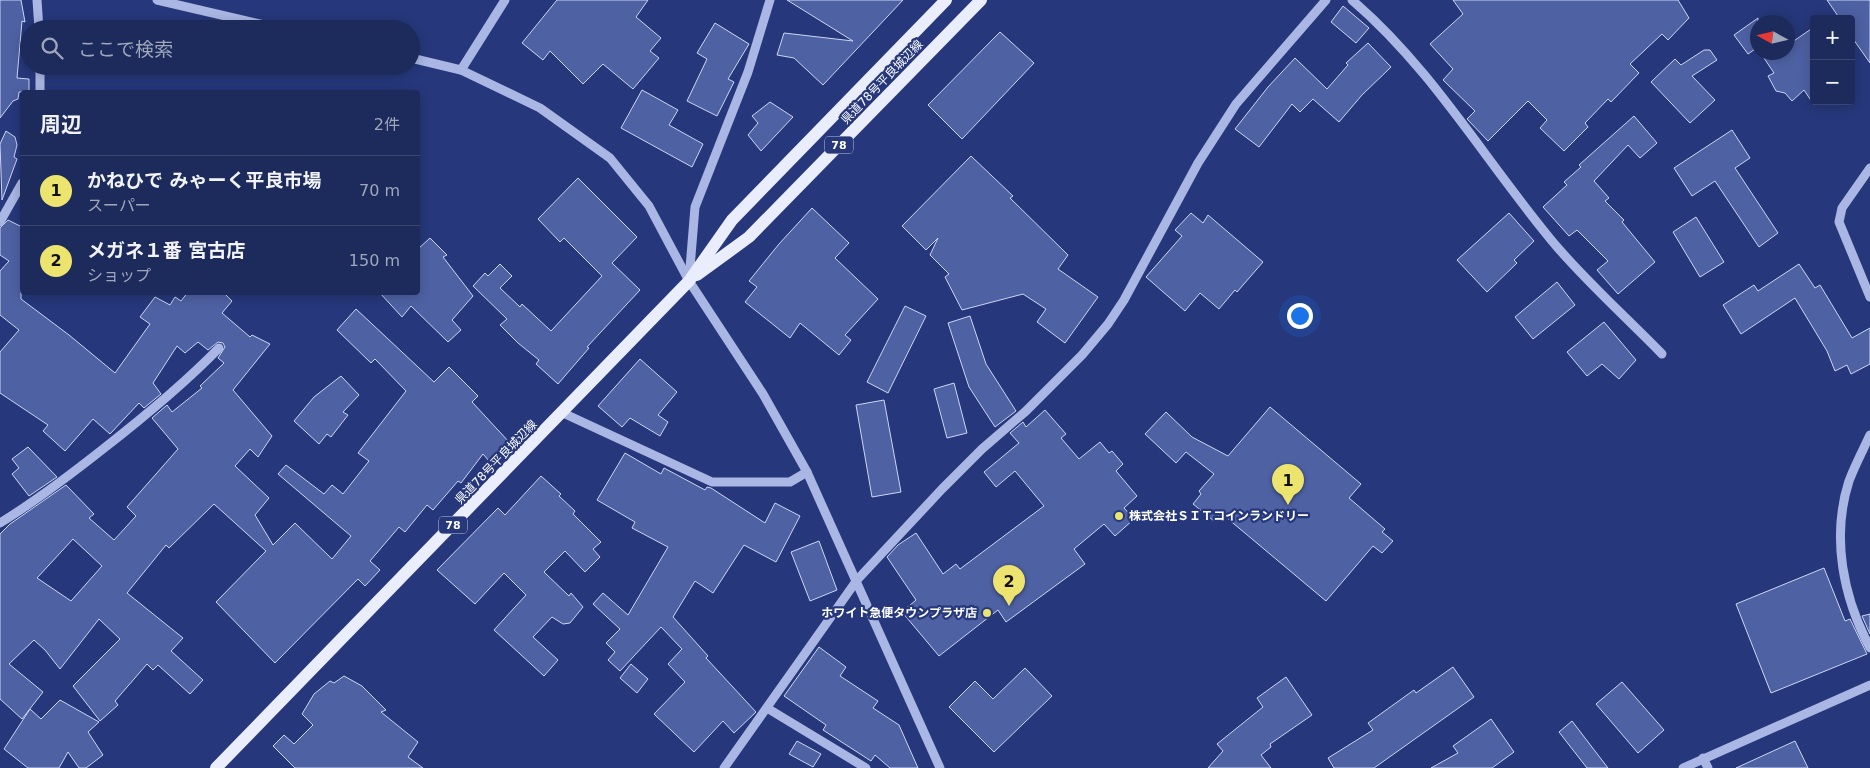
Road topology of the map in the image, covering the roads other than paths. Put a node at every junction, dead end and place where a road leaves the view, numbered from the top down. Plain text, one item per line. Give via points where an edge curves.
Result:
1 (37, 0) edge
2 (157, 0) edge
3 (505, 0) edge
4 (770, 0) edge
5 (946, 0) edge
6 (981, 0) edge
7 (1326, 0) edge
8 (1352, 0) edge
9 (38, 20) edge
10 (243, 20) edge
11 (420, 60) edge
12 (461, 70) junction
13 (40, 75) edge
14 (40, 90) edge
15 (1870, 168) edge
16 (20, 185) edge
17 (3, 210) edge
18 (0, 222) edge
19 (689, 281) junction
20 (1870, 297) edge
21 (220, 348) dead end
22 (1662, 354) dead end
23 (563, 413) junction
24 (1870, 435) edge
25 (807, 472) junction
26 (0, 523) edge
27 (856, 580) junction
28 (1870, 648) edge
29 (1870, 685) edge
30 (766, 708) junction
31 (1703, 758) junction
32 (216, 768) edge
33 (724, 768) edge
34 (866, 768) edge
35 (940, 768) edge
36 (1683, 768) edge
37 (1708, 768) edge

1 - 9 street
2 - 10 street
3 - 12 street
4 - 19 street via 748,72 695,207
5 - 19 main road, 県道78号平良城辺線 / 78 via 732,220
6 - 19 main road, 県道78号平良城辺線 / 78 via 749,237
7 - 27 street via 1236,104 1198,163 1108,324 1082,355 982,449
8 - 22 street via 1372,17 1425,78 1558,248
11 - 12 street
12 - 19 street via 540,108 610,158 649,206
13 - 14 street
15 - 20 street via 1842,208 1839,222
16 - 17 street
17 - 18 street
19 - 23 main road, 県道78号平良城辺線 / 78
19 - 25 street via 763,394
21 - 26 street via 137,423
23 - 25 street via 712,482 790,482
23 - 32 main road, 県道78号平良城辺線 / 78
24 - 28 street via 1850,480 1842,511 1840,538 1845,584 1857,623
25 - 27 street
27 - 30 street
27 - 35 street
29 - 31 street
30 - 33 street
30 - 34 street
31 - 36 street
31 - 37 street

